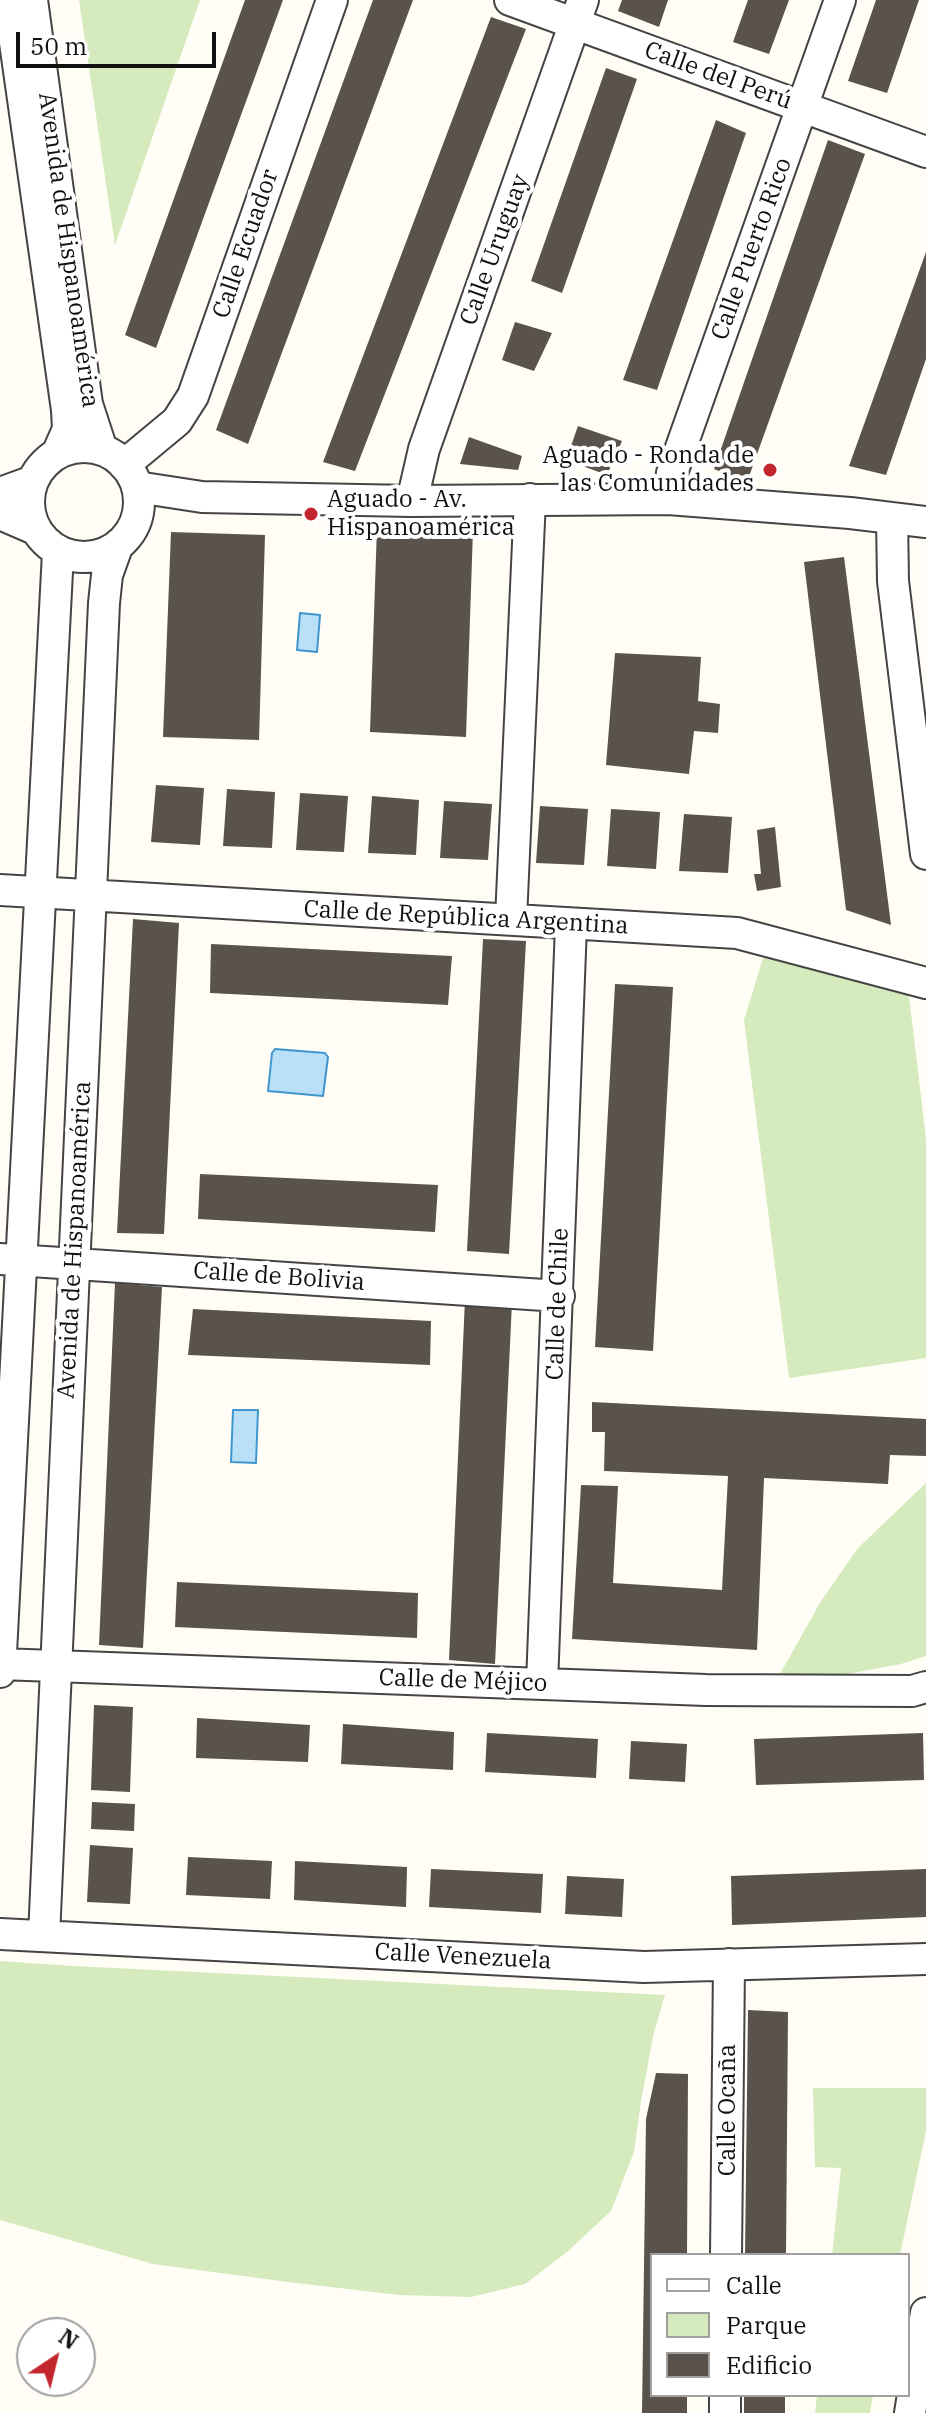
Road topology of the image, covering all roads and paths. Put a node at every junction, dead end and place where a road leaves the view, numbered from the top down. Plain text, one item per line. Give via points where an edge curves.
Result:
1 (9, 0) edge
2 (32, 0) edge
3 (332, 0) edge
4 (510, 0) edge
5 (840, 0) edge
6 (579, 12) edge
7 (802, 106) junction
8 (926, 152) edge
9 (57, 454) junction
10 (121, 468) junction
11 (33, 481) junction
12 (0, 493) edge
13 (202, 497) junction
14 (530, 499) junction
15 (668, 499) junction
16 (412, 501) junction
17 (0, 514) edge
18 (892, 518) junction
19 (926, 520) edge
20 (35, 529) junction
21 (126, 535) junction
22 (58, 552) junction
23 (926, 854) edge
24 (0, 890) edge
25 (41, 893) junction
26 (90, 896) junction
27 (511, 919) junction
28 (571, 925) junction
29 (926, 983) edge
30 (11, 1260) edge
31 (75, 1263) junction
32 (559, 1296) junction
33 (0, 1664) edge
34 (55, 1667) junction
35 (0, 1672) edge
36 (542, 1684) junction
37 (926, 1687) edge
38 (0, 1934) edge
39 (44, 1936) junction
40 (926, 1959) edge
41 (729, 1964) junction
42 (726, 2253) edge
43 (926, 2313) edge
44 (910, 2413) edge

1 - 9 street, Avenida de Hispanoamérica via 67,410 68,429
2 - 10 street, Avenida de Hispanoamérica via 87,404
3 - 10 street, Calle Ecuador via 193,396 177,421
4 - 6 street, Calle del Perú
5 - 7 street, Calle Puerto Rico
6 - 7 street, Calle del Perú
6 - 16 street, Calle Uruguay via 424,449
7 - 8 street, Calle del Perú
7 - 15 street, Calle Puerto Rico via 672,473
9 - 10 street via 87,447
9 - 11 street
10 - 13 street
10 - 21 street via 139,505
11 - 12 street
11 - 20 street via 29,505
13 - 16 street
13 - 21 street via 161,510
14 - 15 street
14 - 16 street
14 - 27 street
15 - 18 street
17 - 20 street
18 - 19 street
18 - 23 street via 893,581
20 - 22 street
21 - 22 street via 104,554 73,557
21 - 26 street, Avenida de Hispanoamérica via 107,575 104,603
22 - 25 street
24 - 25 street, Calle de República Argentina
25 - 26 street, Calle de República Argentina
25 - 30 street
26 - 27 street, Calle de República Argentina
26 - 31 street, Avenida de Hispanoamérica
27 - 28 street, Calle de República Argentina
28 - 29 street, Calle de República Argentina via 737,933
28 - 32 street, Calle de Chile
30 - 31 street, Calle de Bolivia
30 - 33 street
31 - 32 street, Calle de Bolivia
31 - 34 street, Avenida de Hispanoamérica
32 - 36 street, Calle de Chile
33 - 34 street, Calle de Méjico
33 - 35 street
34 - 36 street, Calle de Méjico
34 - 39 street, Avenida de Hispanoamérica
36 - 37 street, Calle de Méjico via 719,1690
38 - 39 street, Calle Venezuela
39 - 41 street, Calle Venezuela via 644,1967
40 - 41 street, Calle Venezuela
41 - 42 street, Calle Ocaña
43 - 44 street

